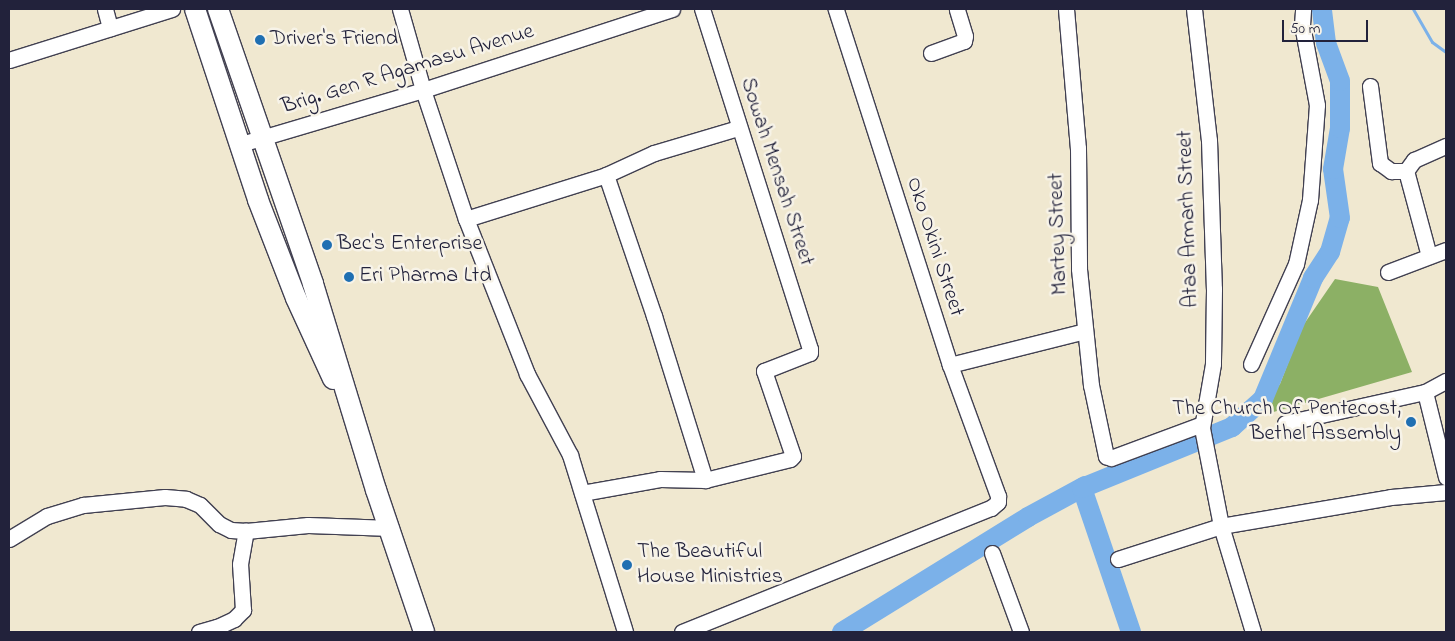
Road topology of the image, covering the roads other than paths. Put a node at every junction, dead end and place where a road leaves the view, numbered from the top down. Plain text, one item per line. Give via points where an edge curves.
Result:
1 (105, 9) edge
2 (172, 9) edge
3 (194, 9) edge
4 (218, 9) edge
5 (400, 9) edge
6 (672, 9) edge
7 (702, 9) edge
8 (836, 9) edge
9 (957, 9) edge
10 (1066, 9) edge
11 (1194, 9) edge
12 (1302, 9) edge
13 (110, 28) junction
14 (931, 53) dead end
15 (9, 60) edge
16 (1370, 86) dead end
17 (423, 90) junction
18 (738, 128) junction
19 (261, 137) junction
20 (241, 144) junction
21 (1446, 146) edge
22 (1406, 171) junction
23 (606, 175) junction
24 (466, 218) junction
25 (1446, 250) edge
26 (1429, 256) junction
27 (1388, 272) dead end
28 (1085, 332) junction
29 (1252, 364) dead end
30 (950, 365) junction
31 (1446, 381) edge
32 (1425, 392) junction
33 (1285, 422) dead end
34 (1202, 426) junction
35 (362, 443) junction
36 (1446, 477) edge
37 (705, 480) junction
38 (1446, 492) edge
39 (582, 493) junction
40 (1221, 526) junction
41 (391, 528) junction
42 (246, 531) junction
43 (9, 539) edge
44 (992, 554) dead end
45 (1118, 559) dead end
46 (199, 632) edge
47 (424, 632) edge
48 (625, 632) edge
49 (682, 632) edge
50 (1021, 632) edge
51 (1253, 632) edge

1 - 13 street
2 - 13 street
3 - 20 main road
4 - 19 main road
5 - 17 street
6 - 17 street, Brig. Gen R Agamasu Avenue
7 - 18 street, Sowah Mensah Street
8 - 30 street, Oko Okini Street
9 - 14 street via 964,40
10 - 28 street, Martey Street via 1078,148 1080,269
11 - 34 street, Ataa Armarh Street via 1209,140 1214,289 1213,364
12 - 29 street via 1316,105 1310,200 1296,264
13 - 15 street
16 - 22 street via 1380,163 1391,171
17 - 19 street, Brig. Gen R Agamasu Avenue
17 - 24 street
18 - 23 street via 654,153
18 - 37 street, Sowah Mensah Street via 810,353 764,371 792,458
19 - 20 street, Brig. Gen R Agamasu Avenue
19 - 35 main road via 316,291
20 - 35 main road via 258,200 296,298
21 - 22 street via 1414,160
22 - 26 street
23 - 24 street
23 - 37 street
24 - 39 street via 527,374 570,455
25 - 26 street
26 - 27 street
28 - 30 street
28 - 34 street, Martey Street via 1091,385 1106,456 1111,458
30 - 49 street, Oko Okini Street via 998,502 991,508
31 - 32 street
32 - 33 street
32 - 36 street
34 - 40 street, Ataa Armarh Street
35 - 41 main road
37 - 39 street via 660,479
38 - 40 street via 1391,497
39 - 48 street
40 - 45 street
40 - 51 street, Ataa Armarh Street
41 - 42 street via 308,525
41 - 47 main road
42 - 43 street via 230,530 200,505 186,499 165,497 83,505 42,518
42 - 46 street via 240,564 243,610 225,623
44 - 50 street

